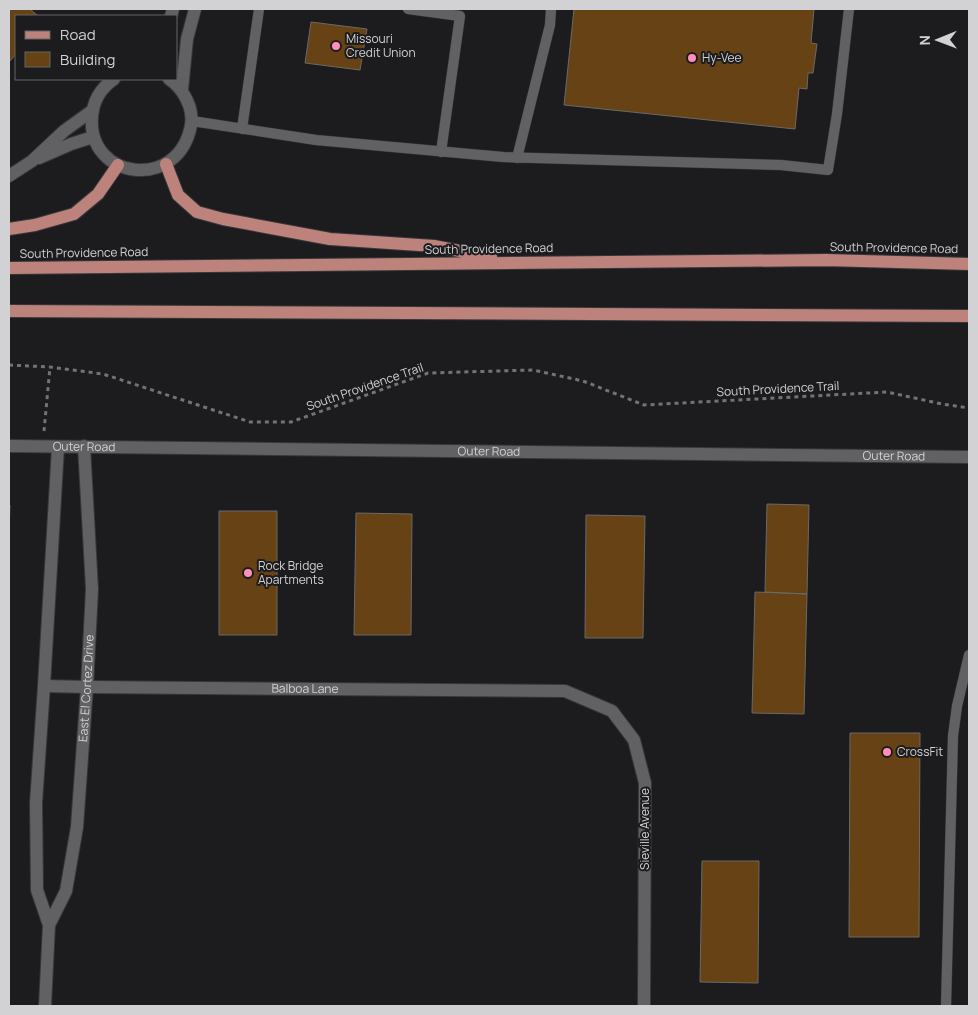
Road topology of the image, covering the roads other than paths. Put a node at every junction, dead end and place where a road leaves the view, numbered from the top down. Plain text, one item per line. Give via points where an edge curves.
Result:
1 (195, 9) edge
2 (259, 9) edge
3 (408, 9) edge
4 (551, 9) edge
5 (849, 9) edge
6 (112, 80) edge
7 (170, 80) edge
8 (182, 90) junction
9 (93, 110) junction
10 (192, 121) junction
11 (242, 129) junction
12 (93, 137) junction
13 (441, 152) junction
14 (517, 158) junction
15 (32, 161) junction
16 (166, 164) junction
17 (118, 165) junction
18 (9, 176) edge
19 (9, 230) edge
20 (521, 262) junction
21 (969, 264) edge
22 (9, 268) edge
23 (9, 311) edge
24 (969, 316) edge
25 (9, 446) edge
26 (84, 446) junction
27 (58, 447) junction
28 (969, 457) edge
29 (969, 655) edge
30 (44, 686) junction
31 (87, 687) junction
32 (565, 691) joint
33 (49, 925) junction
34 (45, 1006) edge
35 (644, 1006) edge
36 (946, 1006) edge

1 - 8 street via 187,39
2 - 11 lane
3 - 13 lane via 460,16
4 - 14 lane via 550,25
5 - 14 lane via 828,170 781,165
6 - 9 street via 98,96
7 - 8 street
8 - 10 street
9 - 12 street
9 - 15 street
10 - 11 lane
10 - 16 street via 180,153
11 - 13 lane
12 - 15 street
12 - 17 street via 108,158
13 - 14 lane
15 - 18 street
16 - 17 street via 151,170 134,170
16 - 20 main road via 178,195 197,212 330,239 434,246
17 - 19 main road via 98,194 74,214
20 - 21 main road, South Providence Road via 826,260
20 - 22 main road, South Providence Road
23 - 24 main road
25 - 27 street, Outer Road
26 - 27 street, Outer Road
26 - 28 street, Outer Road
26 - 31 street, East El Cortez Drive via 92,589
27 - 30 street, East El Cortez Drive
29 - 36 lane via 953,736
30 - 31 street, Balboa Lane
30 - 33 street, East El Cortez Drive via 36,803 37,890
31 - 32 street, Balboa Lane
31 - 33 street, East El Cortez Drive via 77,827 66,891
32 - 35 street, Sieville Avenue via 612,711 634,740 645,783
33 - 34 street, East El Cortez Drive

